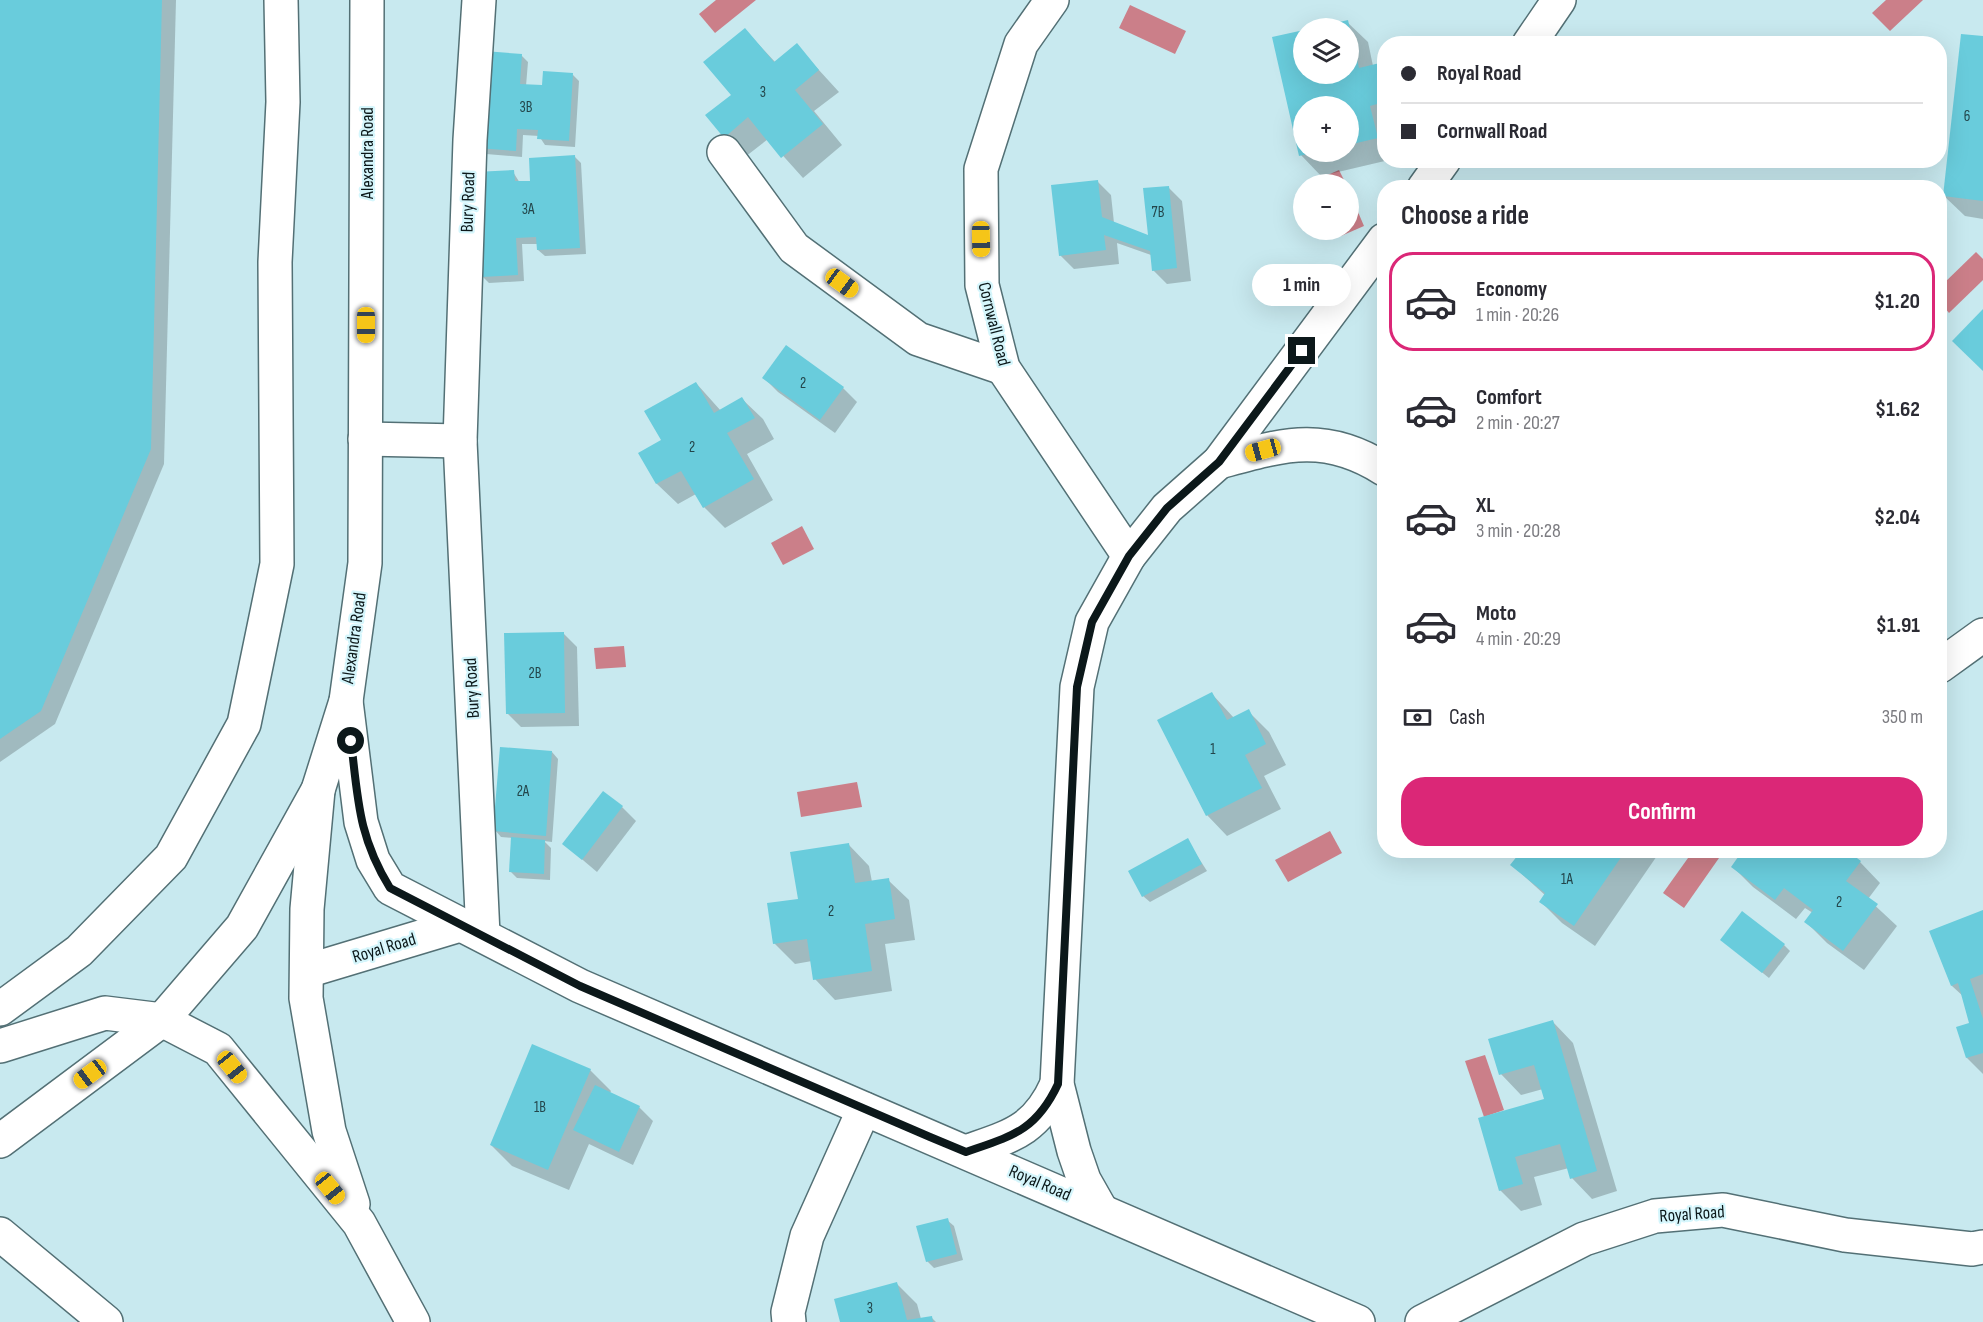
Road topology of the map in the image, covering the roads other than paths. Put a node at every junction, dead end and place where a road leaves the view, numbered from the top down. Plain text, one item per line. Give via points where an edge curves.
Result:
1 (281, 0) edge
2 (367, 0) edge
3 (479, 0) edge
4 (1052, 0) edge
5 (1559, 0) edge
6 (1534, 36) edge
7 (724, 152) dead end
8 (1377, 249) edge
9 (1003, 368) junction
10 (366, 439) junction
11 (460, 441) junction
12 (1219, 462) junction
13 (1377, 464) edge
14 (1129, 556) junction
15 (1983, 635) edge
16 (1947, 661) edge
17 (346, 701) junction
18 (318, 790) junction
19 (472, 930) junction
20 (307, 971) junction
21 (0, 1009) edge
22 (162, 1020) junction
23 (0, 1046) edge
24 (1058, 1084) junction
25 (864, 1109) junction
26 (0, 1141) edge
27 (966, 1152) junction
28 (1101, 1209) junction
29 (359, 1223) junction
30 (0, 1234) edge
31 (1983, 1247) edge
32 (106, 1322) edge
33 (413, 1322) edge
34 (789, 1322) edge
35 (1358, 1322) edge
36 (1422, 1322) edge

1 - 21 main road via 283,102 275,262 277,564 244,724 171,857 79,951
2 - 10 main road, Alexandra Road
3 - 11 main road, Bury Road
4 - 9 main road, Cornwall Road via 1021,44 981,170 982,285
5 - 6 main road
7 - 9 main road via 794,248 918,339
8 - 12 main road
9 - 14 main road, Cornwall Road
10 - 11 main road
10 - 17 main road, Alexandra Road via 365,563
11 - 19 main road, Bury Road
12 - 13 main road via 1285,444 1329,445
12 - 14 main road via 1167,508
14 - 24 main road via 1092,622 1077,687
15 - 16 main road
17 - 18 main road, Alexandra Road
17 - 19 main road, Royal Road via 361,822 373,860 390,888
18 - 20 main road via 307,909
18 - 22 main road, Alexandra Road via 242,927
19 - 20 main road, Royal Road
19 - 25 main road, Royal Road via 580,986
20 - 29 main road via 306,998 329,1131
22 - 23 main road via 105,1013
22 - 26 main road, Alexandra Road
22 - 29 main road via 218,1049
24 - 27 main road via 1046,1108 1022,1130
24 - 28 main road via 1077,1161
25 - 27 main road, Royal Road
25 - 34 main road via 807,1236 788,1312
27 - 28 main road, Royal Road
28 - 35 main road, Royal Road
29 - 33 main road
30 - 32 main road
31 - 36 main road, Royal Road via 1845,1235 1724,1210 1655,1216 1584,1239

